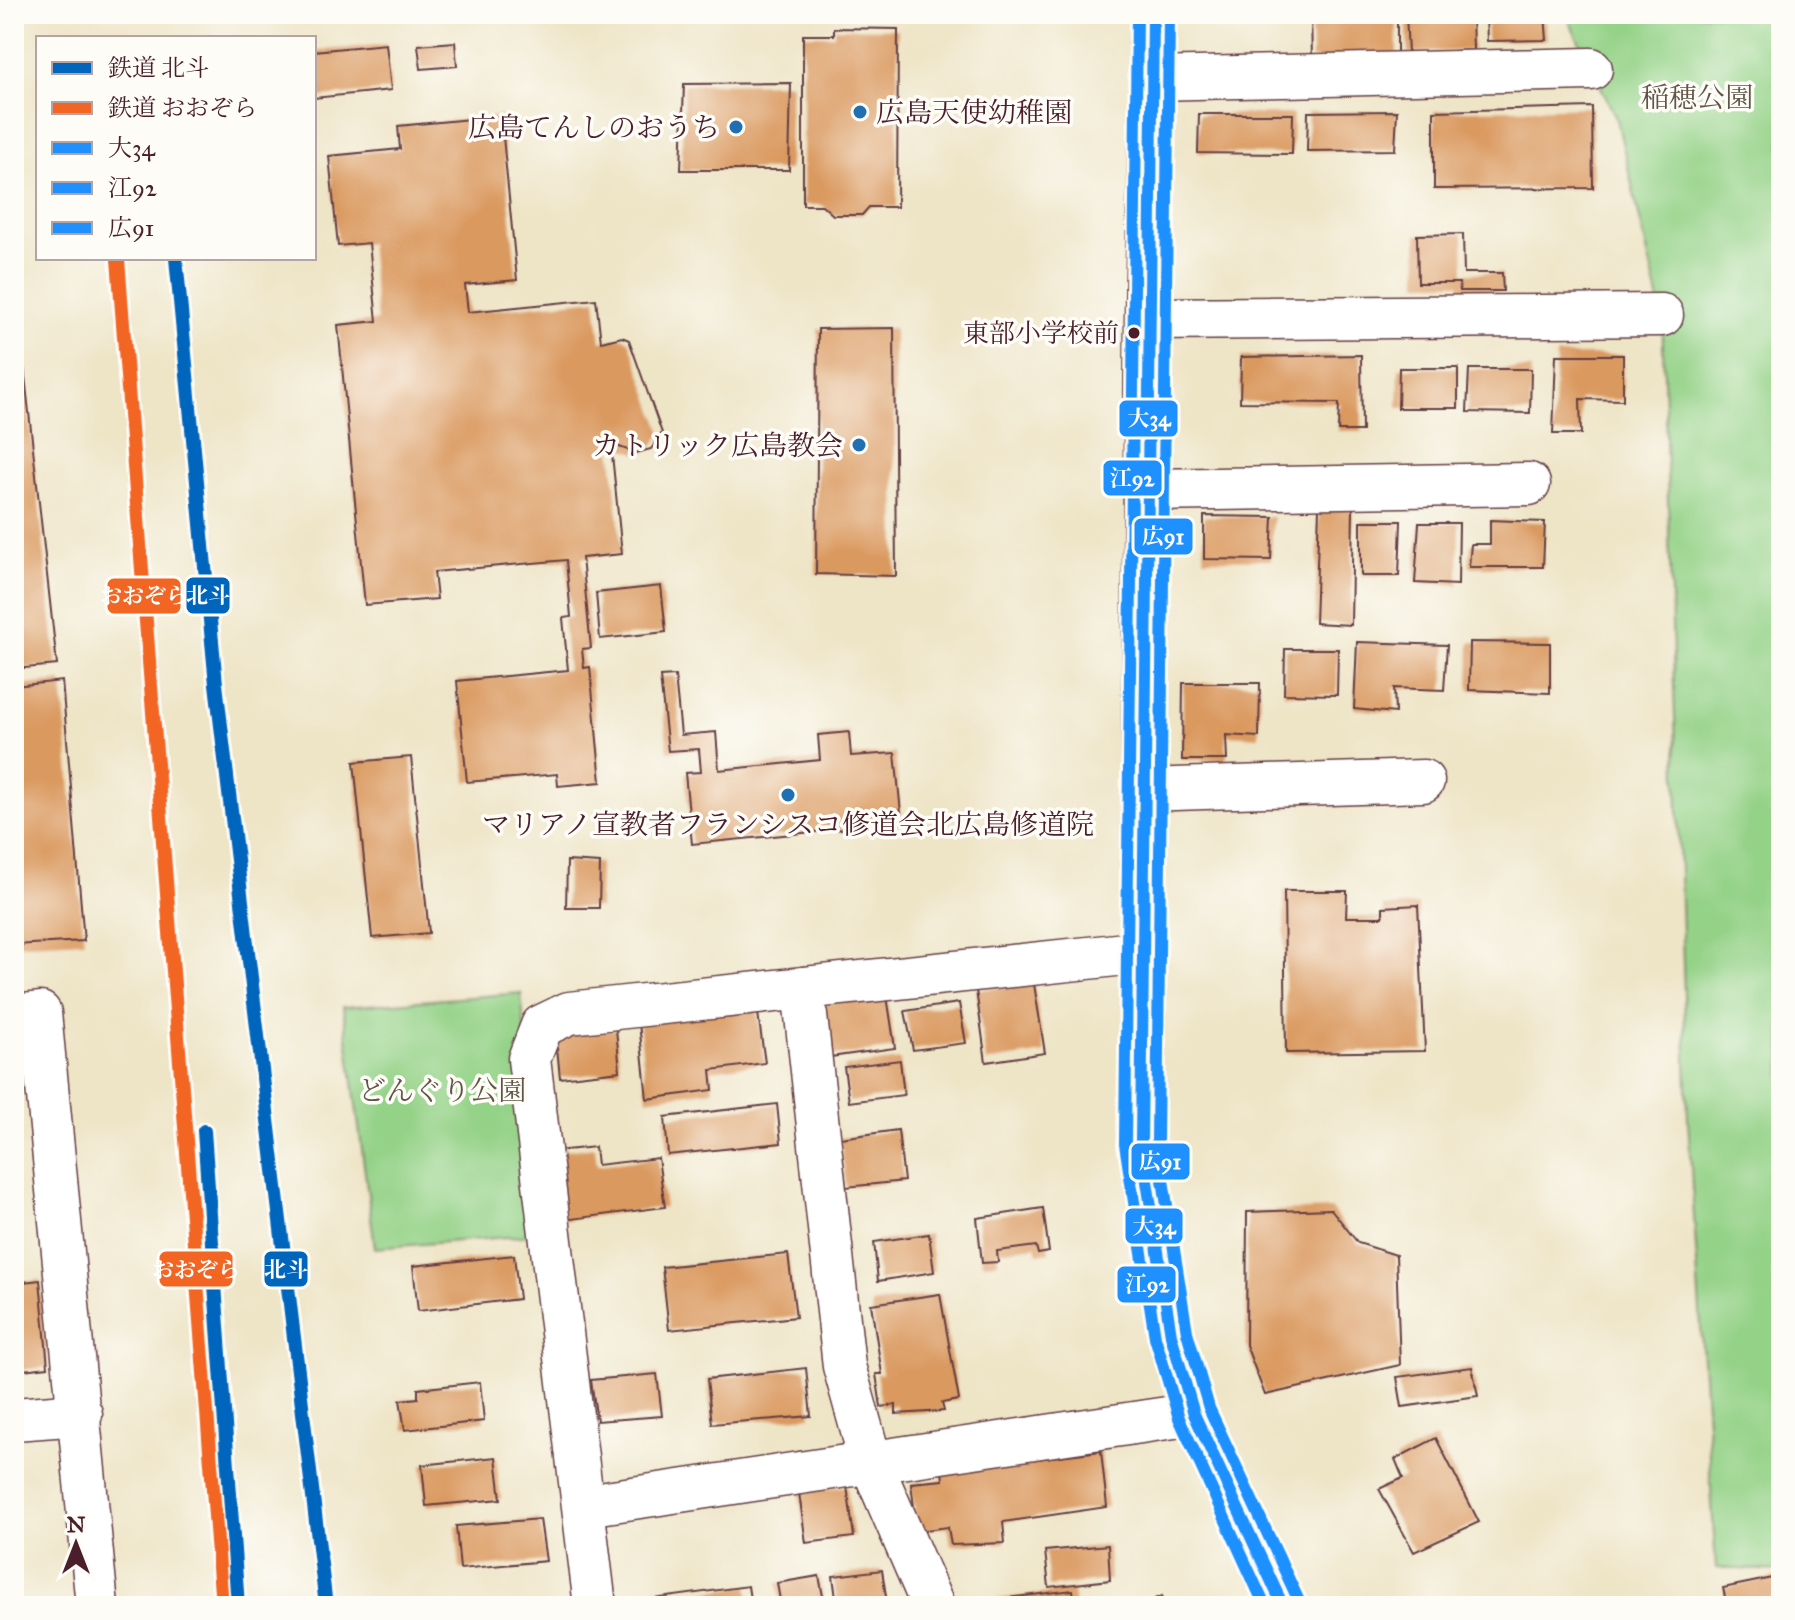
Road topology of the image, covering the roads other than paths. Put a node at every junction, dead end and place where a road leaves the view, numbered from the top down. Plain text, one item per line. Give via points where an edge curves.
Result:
1 (1153, 14) edge
2 (1591, 69) dead end
3 (1153, 79) junction
4 (1662, 315) dead end
5 (1147, 319) junction
6 (1529, 484) dead end
7 (1148, 490) junction
8 (1423, 781) dead end
9 (1144, 790) junction
10 (1144, 952) junction
11 (803, 988) junction
12 (14, 1016) edge
13 (81, 1414) junction
14 (1194, 1414) junction
15 (14, 1419) edge
16 (871, 1463) junction
17 (586, 1505) junction
18 (97, 1606) edge
19 (595, 1606) edge
20 (933, 1606) edge
21 (1283, 1606) edge

1 - 3 main road
2 - 3 street
3 - 5 main road
4 - 5 street
5 - 7 main road
6 - 7 street
7 - 9 main road
8 - 9 street
9 - 10 main road
10 - 11 street
10 - 14 main road via 1141,1143 1171,1335
11 - 16 street via 844,1366
11 - 17 street via 569,1013 542,1026 529,1059
12 - 13 street via 40,1013
13 - 15 street
13 - 18 street
14 - 16 street
14 - 21 main road
16 - 17 street
16 - 20 street
17 - 19 street

